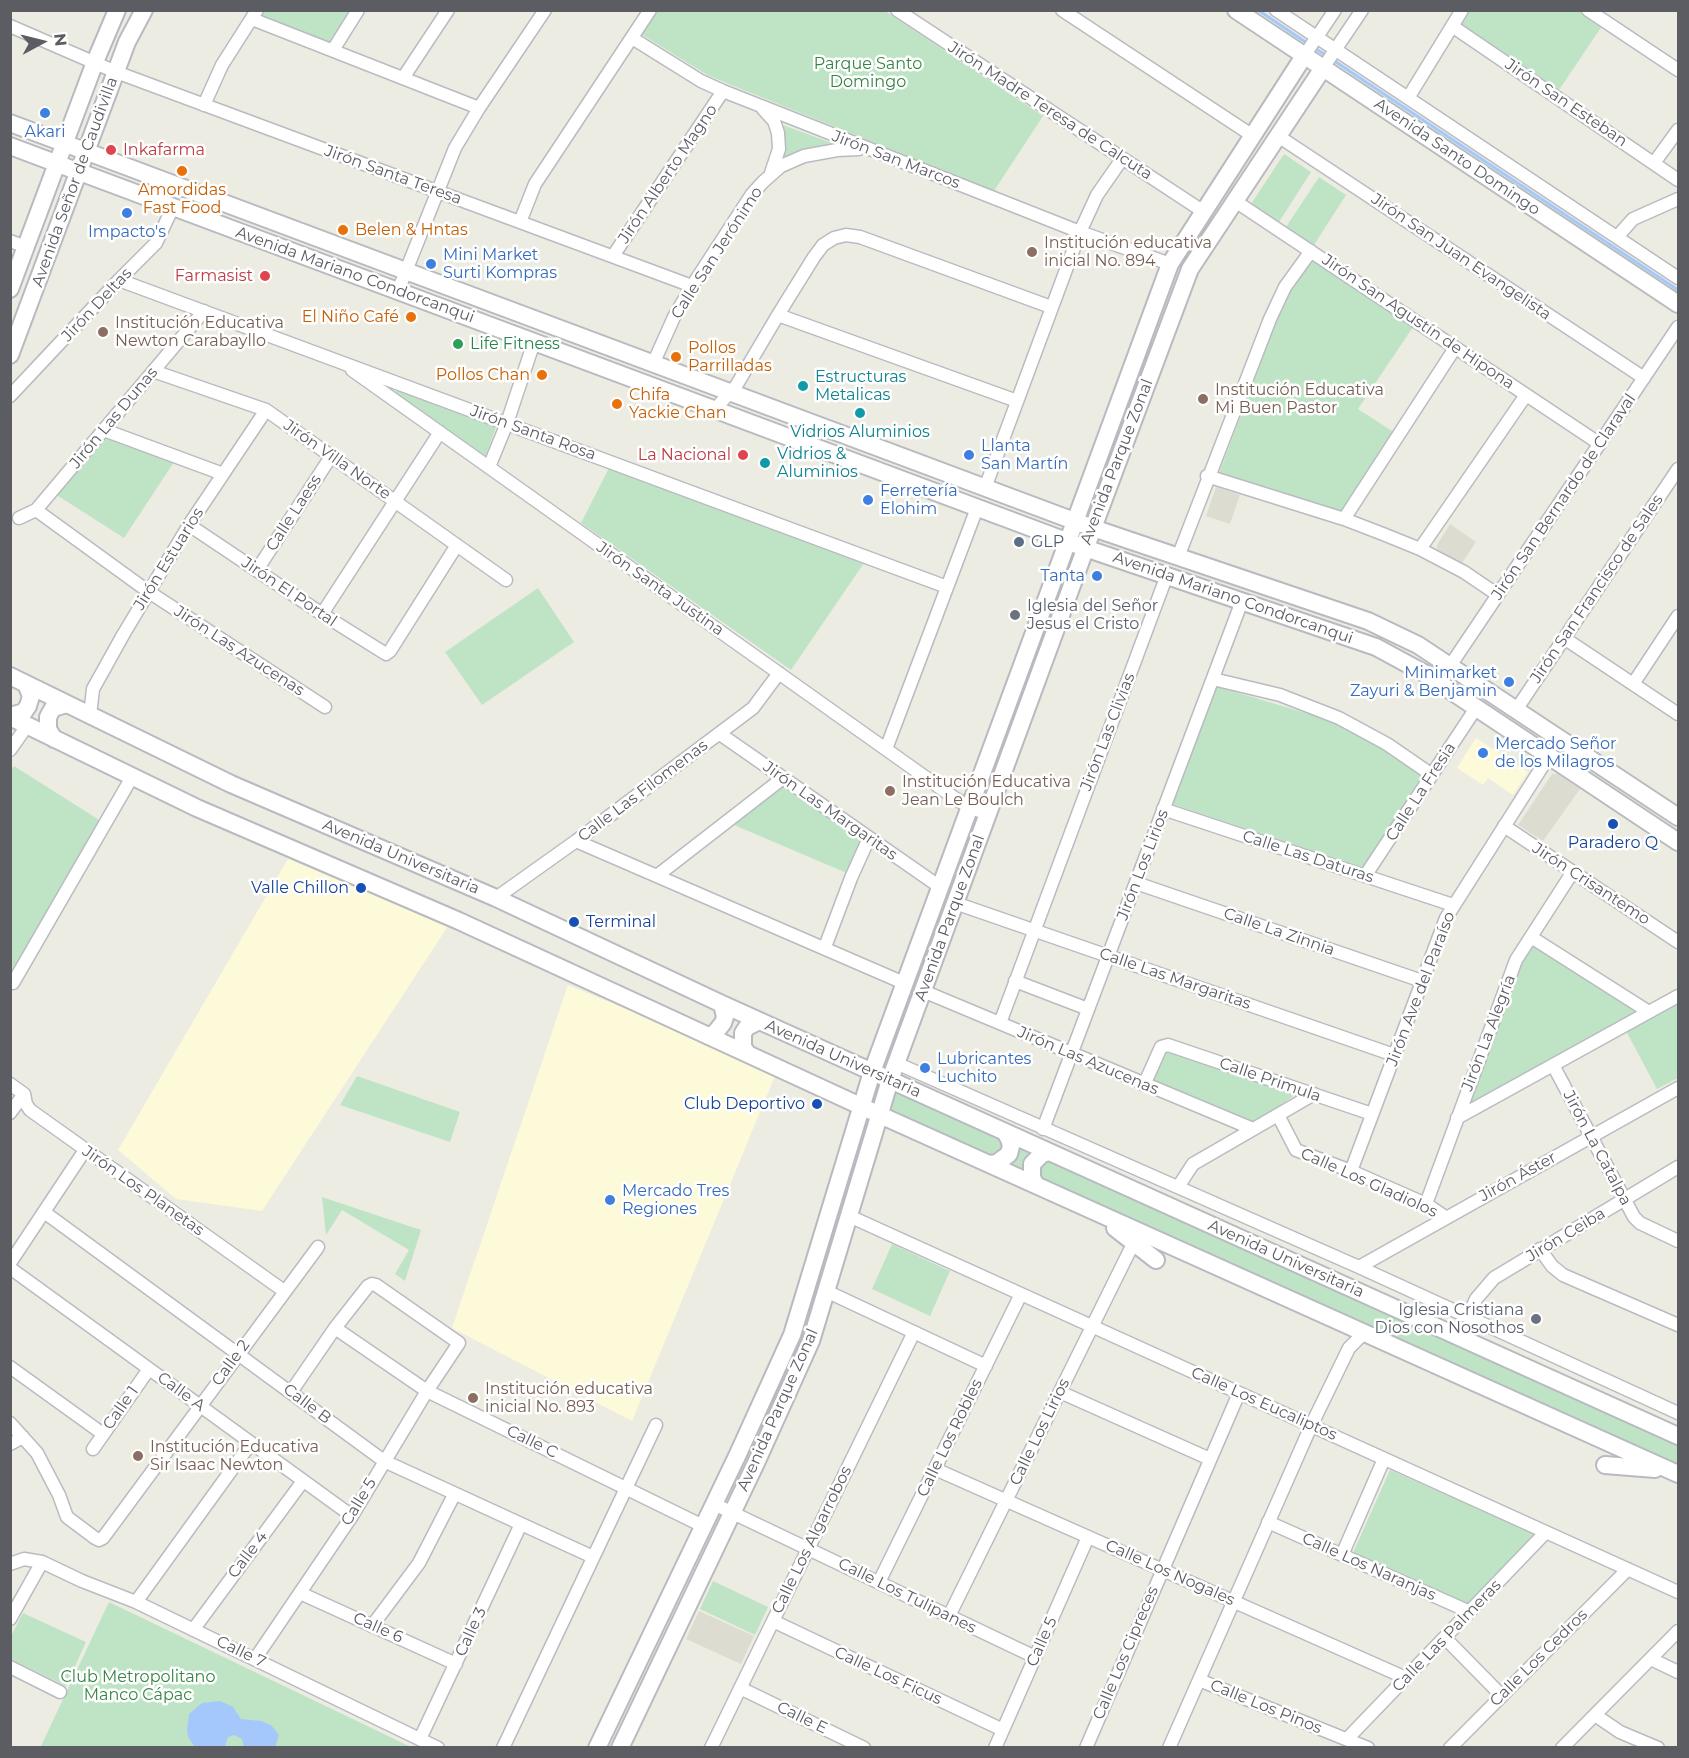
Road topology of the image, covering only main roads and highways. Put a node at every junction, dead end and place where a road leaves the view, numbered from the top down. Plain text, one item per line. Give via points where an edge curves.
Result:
1 (117, 10) edge
2 (144, 10) edge
3 (1236, 10) edge
4 (1304, 56) junction
5 (1323, 68) junction
6 (10, 123) edge
7 (65, 143) junction
8 (10, 146) edge
9 (87, 151) junction
10 (57, 163) junction
11 (79, 171) junction
12 (18, 244) edge
13 (10, 289) edge
14 (1678, 304) edge
15 (10, 355) edge
16 (1001, 494) junction
17 (1084, 496) junction
18 (1102, 503) junction
19 (994, 514) junction
20 (1074, 521) junction
21 (1092, 528) junction
22 (1067, 541) junction
23 (1085, 548) junction
24 (1404, 637) junction
25 (1395, 656) junction
26 (10, 676) edge
27 (26, 684) junction
28 (67, 704) junction
29 (10, 717) edge
30 (54, 739) junction
31 (1602, 767) junction
32 (1591, 784) junction
33 (1678, 817) edge
34 (1678, 842) edge
35 (722, 1004) junction
36 (759, 1021) junction
37 (709, 1036) junction
38 (747, 1053) junction
39 (872, 1072) junction
40 (890, 1080) junction
41 (861, 1106) junction
42 (880, 1115) junction
43 (1005, 1132) junction
44 (1049, 1152) junction
45 (990, 1164) junction
46 (1036, 1185) junction
47 (1093, 1211) junction
48 (1156, 1260) dead end
49 (1678, 1436) edge
50 (1605, 1465) dead end
51 (1673, 1472) edge
52 (625, 1746) edge
53 (597, 1748) edge

1 - 7 main road, Avenida Señor de Caudivilla
2 - 9 main road, Avenida Señor de Caudivilla via 133,28
3 - 4 main road, Avenida Santo Domingo
4 - 5 main road, Avenida Santo Domingo
4 - 17 main road, Avenida Parque Zonal via 1170,264
5 - 14 main road, Avenida Santo Domingo
5 - 18 main road, Avenida Parque Zonal via 1190,269
6 - 7 main road, Avenida Mariano Condorcanqui
7 - 9 main road, Avenida Mariano Condorcanqui
7 - 10 main road, Avenida Señor de Caudivilla
8 - 10 main road, Avenida Mariano Condorcanqui
9 - 11 main road, Avenida Señor de Caudivilla
9 - 16 main road, Avenida Mariano Condorcanqui
10 - 11 main road, Avenida Mariano Condorcanqui
10 - 12 main road, Avenida Señor de Caudivilla
11 - 15 main road, Avenida Señor de Caudivilla
11 - 19 main road, Avenida Mariano Condorcanqui
12 - 13 main road, Avenida Señor de Caudivilla
16 - 19 main road
16 - 20 main road, Avenida Mariano Condorcanqui
17 - 18 main road
17 - 20 main road, Avenida Parque Zonal
18 - 21 main road, Avenida Parque Zonal
19 - 22 main road, Avenida Mariano Condorcanqui
20 - 21 main road, Avenida Mariano Condorcanqui
20 - 22 main road, Avenida Parque Zonal
21 - 23 main road, Avenida Parque Zonal
21 - 24 main road, Avenida Mariano Condorcanqui via 1368,621
22 - 23 main road, Avenida Mariano Condorcanqui
22 - 39 main road, Avenida Parque Zonal
23 - 25 main road, Avenida Mariano Condorcanqui
23 - 40 main road, Avenida Parque Zonal
24 - 25 main road
24 - 31 main road, Avenida Mariano Condorcanqui
25 - 32 main road, Avenida Mariano Condorcanqui
26 - 27 main road, Avenida Universitaria
27 - 28 main road, Avenida Universitaria
27 - 29 main road via 31,696 28,706 24,712
28 - 30 main road via 53,708 48,717 48,729
28 - 35 main road, Avenida Universitaria via 231,784 496,898
29 - 30 main road, Avenida Universitaria
30 - 37 main road, Avenida Universitaria via 197,808 459,921
31 - 32 main road
31 - 33 main road, Avenida Mariano Condorcanqui
32 - 34 main road, Avenida Mariano Condorcanqui
35 - 36 main road, Avenida Universitaria
35 - 37 main road via 723,1023
36 - 38 main road via 744,1033 742,1040
36 - 39 main road, Avenida Universitaria
37 - 38 main road, Avenida Universitaria
38 - 41 main road, Avenida Universitaria
39 - 40 main road, Avenida Universitaria
39 - 41 main road, Avenida Parque Zonal
40 - 42 main road, Avenida Parque Zonal
40 - 43 main road, Avenida Universitaria
41 - 42 main road, Avenida Universitaria
41 - 53 main road, Avenida Parque Zonal via 792,1335
42 - 45 main road, Avenida Universitaria
42 - 52 main road, Avenida Parque Zonal via 806,1352
43 - 44 main road, Avenida Universitaria
43 - 45 main road via 1009,1154
44 - 46 main road via 1032,1164
44 - 49 main road, Avenida Universitaria
45 - 46 main road, Avenida Universitaria
46 - 47 main road, Avenida Universitaria
47 - 48 main road
47 - 51 main road, Avenida Universitaria
50 - 51 main road

